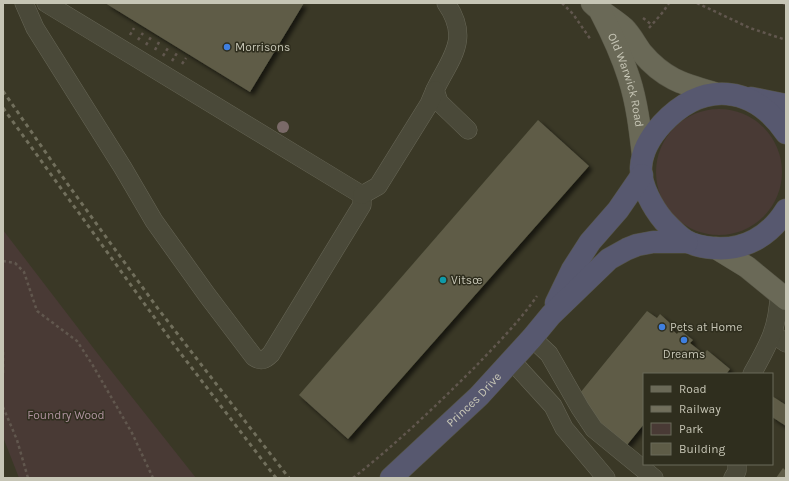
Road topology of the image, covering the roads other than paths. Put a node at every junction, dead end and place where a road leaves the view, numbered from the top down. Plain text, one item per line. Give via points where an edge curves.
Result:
1 (24, 3) edge
2 (46, 3) edge
3 (446, 3) edge
4 (595, 6) edge
5 (435, 90) junction
6 (714, 93) junction
7 (742, 96) junction
8 (786, 105) edge
9 (468, 130) dead end
10 (786, 134) edge
11 (643, 165) junction
12 (362, 195) junction
13 (786, 210) edge
14 (687, 242) junction
15 (716, 248) junction
16 (783, 297) edge
17 (551, 315) junction
18 (532, 338) junction
19 (779, 338) edge
20 (511, 360) junction
21 (753, 373) edge
22 (737, 465) edge
23 (391, 478) edge
24 (606, 478) edge
25 (654, 478) edge
26 (733, 478) edge

1 - 12 street via 35,28 154,221 258,360 271,354 362,204
2 - 12 street
3 - 5 street via 454,17 458,44
4 - 6 main road, Old Warwick Road via 625,29 649,61 667,76
4 - 11 main road, Old Warwick Road via 619,50 629,79 636,105
5 - 9 street via 439,102
5 - 12 street via 378,186
6 - 7 highway
6 - 11 highway, Princes Drive via 682,106 668,117 657,129
7 - 8 highway
7 - 10 highway via 766,112
11 - 14 highway via 649,198 661,217
11 - 17 highway, Princes Drive via 618,210 590,242 572,270
13 - 15 highway via 774,226 754,241 740,247
14 - 15 highway
14 - 17 highway, Princes Drive via 653,242 627,249 609,259
15 - 16 main road via 747,267
16 - 19 street via 776,321
17 - 18 highway, Princes Drive
18 - 20 highway, Princes Drive
18 - 25 street via 549,354 594,429
19 - 21 street via 769,344
20 - 23 highway, Princes Drive via 479,396
20 - 24 street via 553,406 564,428
22 - 26 street via 738,471

